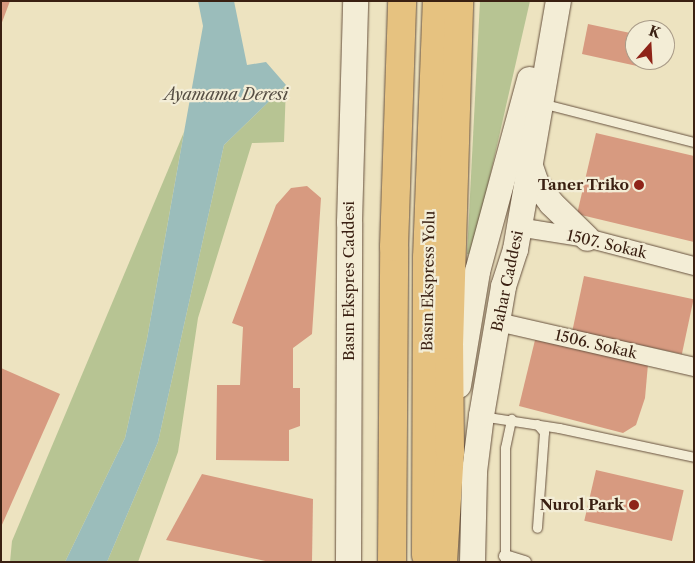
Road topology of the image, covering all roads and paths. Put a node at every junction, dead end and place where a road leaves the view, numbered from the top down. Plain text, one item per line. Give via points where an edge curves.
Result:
1 (355, 1) edge
2 (386, 1) edge
3 (402, 1) edge
4 (437, 1) edge
5 (459, 1) edge
6 (550, 1) edge
7 (558, 1) edge
8 (399, 87) junction
9 (539, 102) junction
10 (694, 142) edge
11 (529, 163) junction
12 (518, 227) junction
13 (587, 238) junction
14 (694, 266) edge
15 (498, 322) junction
16 (694, 367) edge
17 (481, 416) junction
18 (511, 419) junction
19 (537, 424) junction
20 (450, 452) junction
21 (694, 457) edge
22 (537, 528) dead end
23 (505, 559) edge
24 (348, 562) edge
25 (392, 562) edge
26 (426, 562) edge
27 (443, 562) edge
28 (472, 562) edge
29 (525, 562) edge

1 - 24 main road, Basın Ekspres Caddesi via 349,222
2 - 8 highway via 389,48
3 - 8 highway
4 - 26 highway, Basın Ekspress Yolu via 427,258
5 - 20 highway via 449,345
6 - 20 main road via 504,162 476,280
7 - 9 main road, Bahar Caddesi
8 - 25 highway via 394,247
9 - 10 lane
9 - 11 main road, Bahar Caddesi
11 - 12 main road, Bahar Caddesi
11 - 13 main road via 536,183 551,203
12 - 13 street, 1507. Sokak
12 - 15 main road, Bahar Caddesi via 510,272 503,286
13 - 14 street, 1507. Sokak
15 - 16 street, 1506. Sokak
15 - 17 main road, Bahar Caddesi
17 - 18 lane
17 - 28 main road, Bahar Caddesi via 474,471
18 - 19 lane
18 - 23 lane via 505,448
19 - 21 lane
19 - 22 lane via 544,432
20 - 27 highway
23 - 29 street

